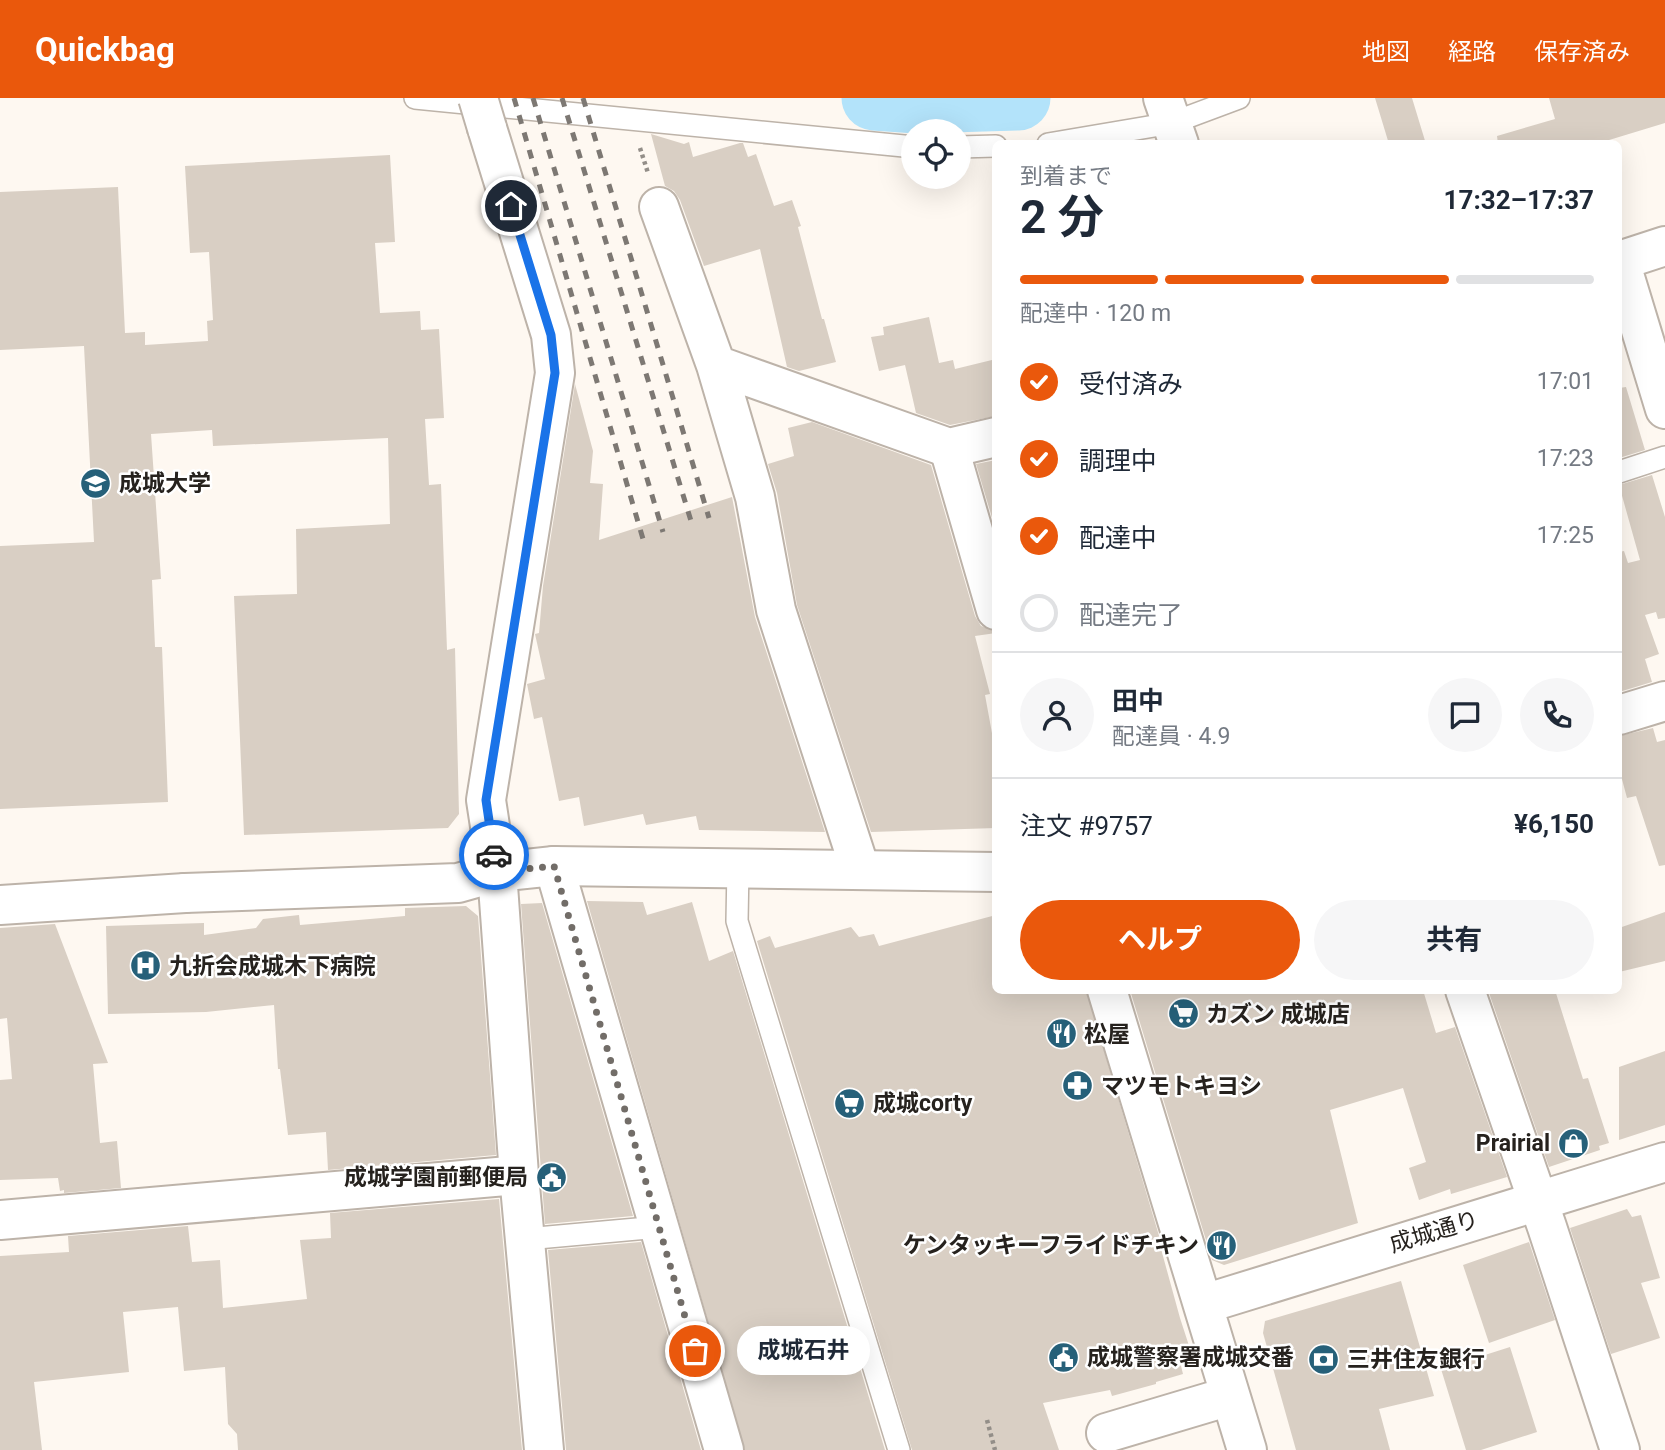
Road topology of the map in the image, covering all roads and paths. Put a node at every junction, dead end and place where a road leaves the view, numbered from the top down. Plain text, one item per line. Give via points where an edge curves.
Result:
1 (415, 98) edge
2 (1239, 98) edge
3 (483, 113) edge
4 (1170, 118) edge
5 (633, 120) junction
6 (1067, 140) edge
7 (901, 146) edge
8 (992, 146) edge
9 (971, 147) edge
10 (659, 207) joint
11 (1665, 246) edge
12 (1622, 260) edge
13 (1622, 271) edge
14 (716, 365) junction
15 (1665, 409) edge
16 (992, 438) edge
17 (949, 449) junction
18 (1665, 457) edge
19 (1622, 470) edge
20 (992, 596) edge
21 (1665, 701) edge
22 (1622, 714) edge
23 (554, 866) junction
24 (738, 867) junction
25 (860, 869) junction
26 (497, 872) junction
27 (992, 872) edge
28 (0, 905) edge
29 (1109, 994) edge
30 (1466, 994) edge
31 (1665, 1162) edge
32 (519, 1175) junction
33 (1537, 1200) junction
34 (0, 1220) edge
35 (659, 1227) junction
36 (526, 1239) junction
37 (1203, 1304) junction
38 (1230, 1396) junction
39 (986, 1420) dead end
40 (1106, 1433) dead end
41 (544, 1450) edge
42 (724, 1450) edge
43 (899, 1450) edge
44 (995, 1450) edge
45 (1247, 1450) edge
46 (1620, 1450) edge

1 - 5 lane
2 - 4 lane
3 - 26 street via 551,335 555,373 486,800
4 - 6 lane
5 - 7 lane
5 - 10 path
8 - 9 lane
10 - 14 street
11 - 12 street
13 - 15 street
14 - 17 street
14 - 25 street via 755,496 776,610
16 - 17 street
17 - 20 street
18 - 19 lane
21 - 22 street
23 - 24 street
23 - 26 street
23 - 35 street
24 - 25 street
24 - 43 lane via 737,921
25 - 27 street
26 - 28 street via 458,883
26 - 32 street
29 - 37 street
30 - 33 street
31 - 33 street, 成城通り
32 - 34 street
32 - 36 street
33 - 37 street, 成城通り
33 - 46 street
35 - 36 lane
35 - 42 street
36 - 41 street
37 - 38 street
38 - 40 street
38 - 45 street
39 - 44 path

